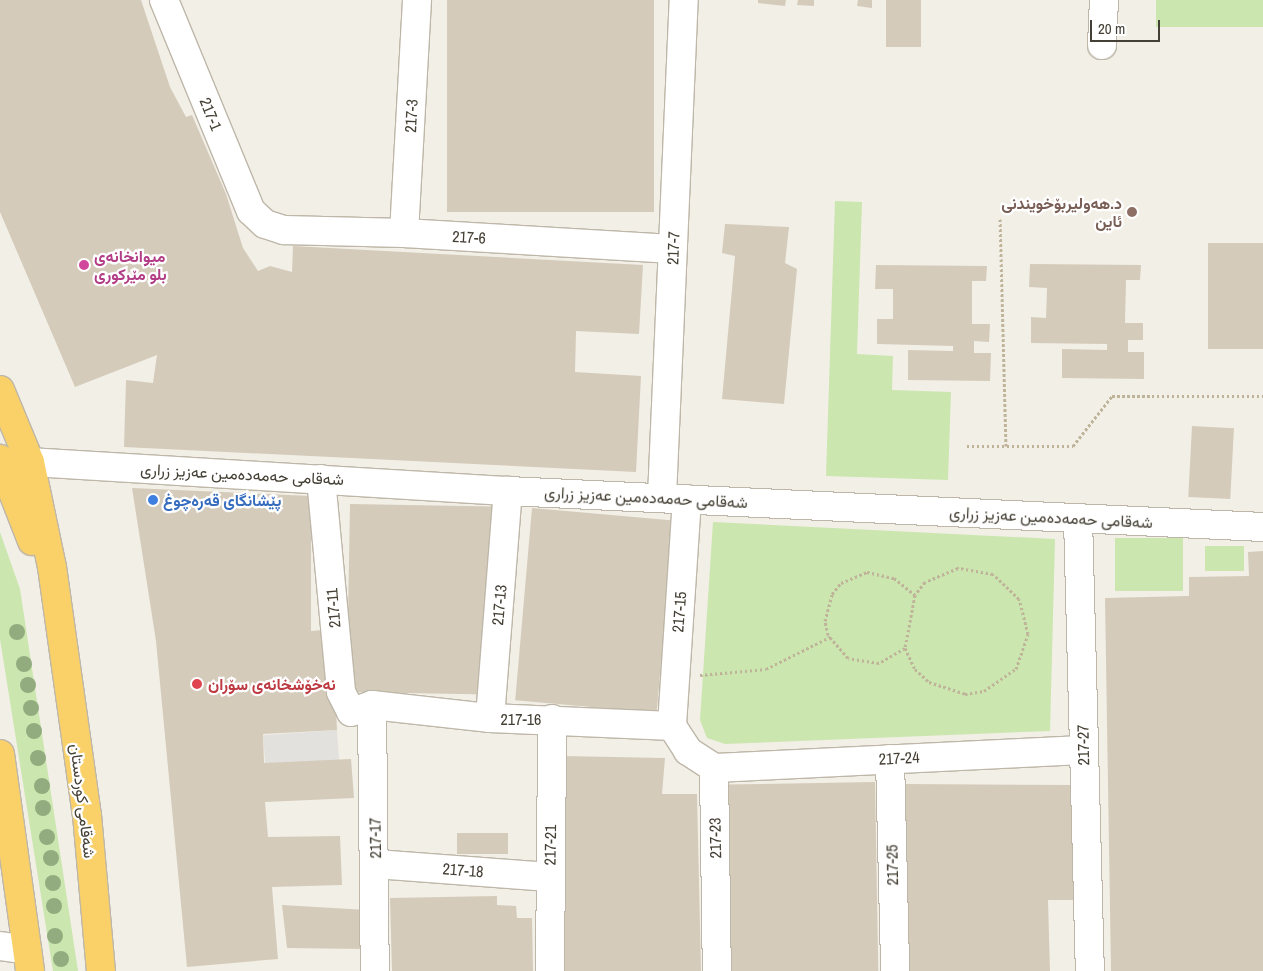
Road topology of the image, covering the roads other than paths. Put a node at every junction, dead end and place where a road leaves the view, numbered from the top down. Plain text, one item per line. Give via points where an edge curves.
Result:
1 (164, 0) edge
2 (417, 0) edge
3 (684, 0) edge
4 (1104, 0) edge
5 (1102, 45) dead end
6 (265, 224) joint
7 (404, 233) junction
8 (673, 249) junction
9 (0, 390) edge
10 (0, 459) edge
11 (30, 462) junction
12 (321, 479) junction
13 (508, 491) junction
14 (675, 498) junction
15 (1078, 518) junction
16 (1263, 527) edge
17 (60, 631) junction
18 (372, 705) junction
19 (490, 718) junction
20 (552, 719) junction
21 (672, 726) junction
22 (1084, 750) junction
23 (0, 754) edge
24 (890, 758) junction
25 (714, 768) junction
26 (376, 864) junction
27 (549, 877) junction
28 (0, 946) edge
29 (29, 960) edge
30 (101, 971) edge
31 (376, 971) edge
32 (550, 971) edge
33 (717, 971) edge
34 (895, 971) edge
35 (1090, 971) edge

1 - 6 street, 217-1 via 251,211
2 - 7 street, 217-3
3 - 8 street, 217-7
4 - 5 street
6 - 7 street, 217-6 via 284,230
7 - 8 street, 217-6
8 - 14 street, 217-7
9 - 11 highway, شەقامی کوردستان
10 - 17 highway, شەقامی کوردستان via 41,566
11 - 12 street, شەقامی حەمەدەمین عەزیز زراری
11 - 17 highway, شەقامی کوردستان via 52,567
12 - 13 street, شەقامی حەمەدەمین عەزیز زراری
12 - 18 street, 217-11 via 341,692 351,712
13 - 14 street, شەقامی حەمەدەمین عەزیز زراری
13 - 19 street, 217-13
14 - 15 street, شەقامی حەمەدەمین عەزیز زراری
14 - 21 street, 217-15
15 - 16 street, شەقامی حەمەدەمین عەزیز زراری
15 - 22 street, 217-27
17 - 30 highway, شەقامی کوردستان via 87,815
18 - 19 street, 217-16
18 - 26 street, 217-17
19 - 20 street, 217-16
20 - 21 street, 217-16
20 - 27 street, 217-21
21 - 25 street via 677,740
22 - 24 street, 217-24
22 - 35 street, 217-27
23 - 29 highway
24 - 25 street, 217-24
24 - 34 street, 217-25
25 - 33 street, 217-23
26 - 27 street, 217-18
26 - 31 street, 217-17
27 - 32 street, 217-21
28 - 29 street

